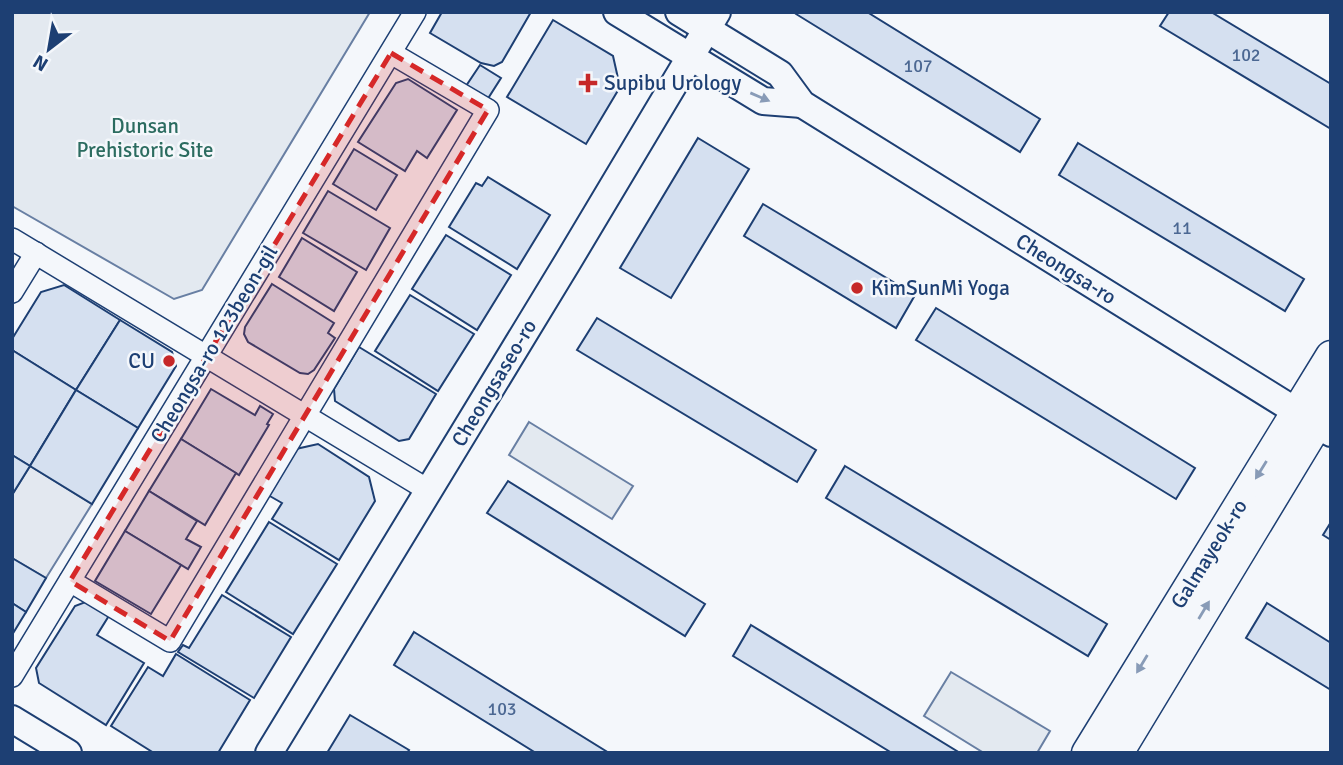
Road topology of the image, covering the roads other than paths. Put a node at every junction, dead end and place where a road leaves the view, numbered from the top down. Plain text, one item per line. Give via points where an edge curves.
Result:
1 (415, 12) edge
2 (617, 12) edge
3 (679, 12) edge
4 (712, 21) edge
5 (391, 53) junction
6 (690, 57) junction
7 (802, 104) junction
8 (12, 239) edge
9 (36, 253) junction
10 (12, 292) edge
11 (207, 356) junction
12 (1331, 356) edge
13 (305, 416) junction
14 (1319, 418) edge
15 (428, 490) junction
16 (70, 581) junction
17 (12, 676) edge
18 (12, 719) edge
19 (68, 753) edge
20 (269, 753) edge
21 (1087, 753) edge
22 (1118, 753) edge

1 - 5 street, Cheongsa-ro 123beon-gil
2 - 6 street, Cheongsa-ro
3 - 4 street, Cheongsa-ro
4 - 6 street, Cheongsaseo-ro
4 - 7 street, Cheongsa-ro via 780,74
5 - 11 street, Cheongsa-ro 123beon-gil
5 - 13 street via 488,110
6 -> 7 street, Cheongsa-ro via 763,101
6 - 15 street, Cheongsaseo-ro
7 - 14 street, Cheongsa-ro
8 - 9 street
9 - 10 street
9 - 11 street
11 - 13 street
11 - 16 street, Cheongsa-ro 123beon-gil
12 - 14 main road, Galmayeok-ro
13 - 15 street
13 - 16 street via 170,641
14 -> 21 main road, Galmayeok-ro
22 -> 14 main road, Galmayeok-ro
15 - 20 street, Cheongsaseo-ro
16 - 17 street, Cheongsa-ro 123beon-gil
18 - 19 street

